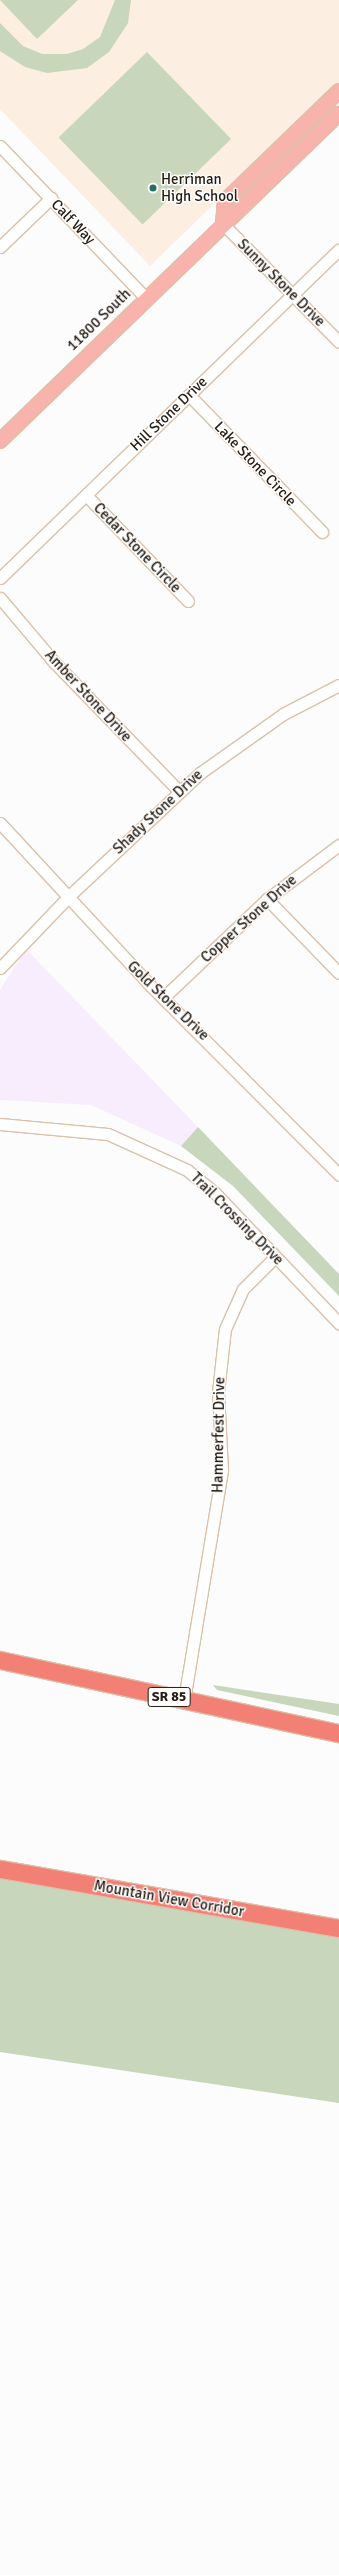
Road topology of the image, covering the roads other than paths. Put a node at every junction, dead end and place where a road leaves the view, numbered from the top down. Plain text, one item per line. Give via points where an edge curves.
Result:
1 (337, 88) edge
2 (339, 114) edge
3 (339, 128) edge
4 (0, 146) edge
5 (50, 198) junction
6 (224, 224) junction
7 (0, 247) edge
8 (339, 250) edge
9 (293, 294) junction
10 (146, 298) junction
11 (339, 342) edge
12 (189, 395) junction
13 (0, 441) edge
14 (86, 495) junction
15 (322, 532) dead end
16 (0, 578) edge
17 (0, 598) edge
18 (188, 601) dead end
19 (339, 685) edge
20 (178, 791) junction
21 (0, 823) edge
22 (339, 845) edge
23 (69, 896) junction
24 (267, 899) junction
25 (0, 968) edge
26 (339, 973) edge
27 (163, 998) junction
28 (0, 1124) edge
29 (339, 1175) edge
30 (275, 1257) junction
31 (339, 1323) edge
32 (0, 1660) edge
33 (184, 1700) junction
34 (339, 1733) edge
35 (0, 1869) edge
36 (339, 1928) edge

1 - 6 main road via 225,201
2 - 6 main road
3 - 6 main road, 11800 South via 249,215
4 - 5 street, Calf Way
5 - 7 street
5 - 10 street, Calf Way
6 - 9 street, Sunny Stone Drive
6 - 10 main road, 11800 South
8 - 9 street, Hill Stone Drive
9 - 11 street, Sunny Stone Drive
9 - 12 street, Hill Stone Drive
10 - 13 main road, 11800 South
12 - 14 street, Hill Stone Drive
12 - 15 street, Lake Stone Circle
14 - 16 street, Hill Stone Drive
14 - 18 street, Cedar Stone Circle
17 - 20 street, Amber Stone Drive via 54,662
19 - 20 street, Shady Stone Drive via 261,728
20 - 23 street, Shady Stone Drive
21 - 23 street, Gold Stone Drive
22 - 24 street, Copper Stone Drive
23 - 25 street, Shady Stone Drive
23 - 27 street, Gold Stone Drive
24 - 26 street
24 - 27 street, Copper Stone Drive
27 - 29 street, Gold Stone Drive
28 - 30 street, Trail Crossing Drive via 108,1134 156,1153 187,1170 215,1194
30 - 31 street, Trail Crossing Drive
30 - 33 street, Hammerfest Drive via 243,1289 225,1329 218,1392 220,1483
32 - 33 highway, SR 85
33 - 34 highway, SR 85
35 - 36 highway, Mountain View Corridor

